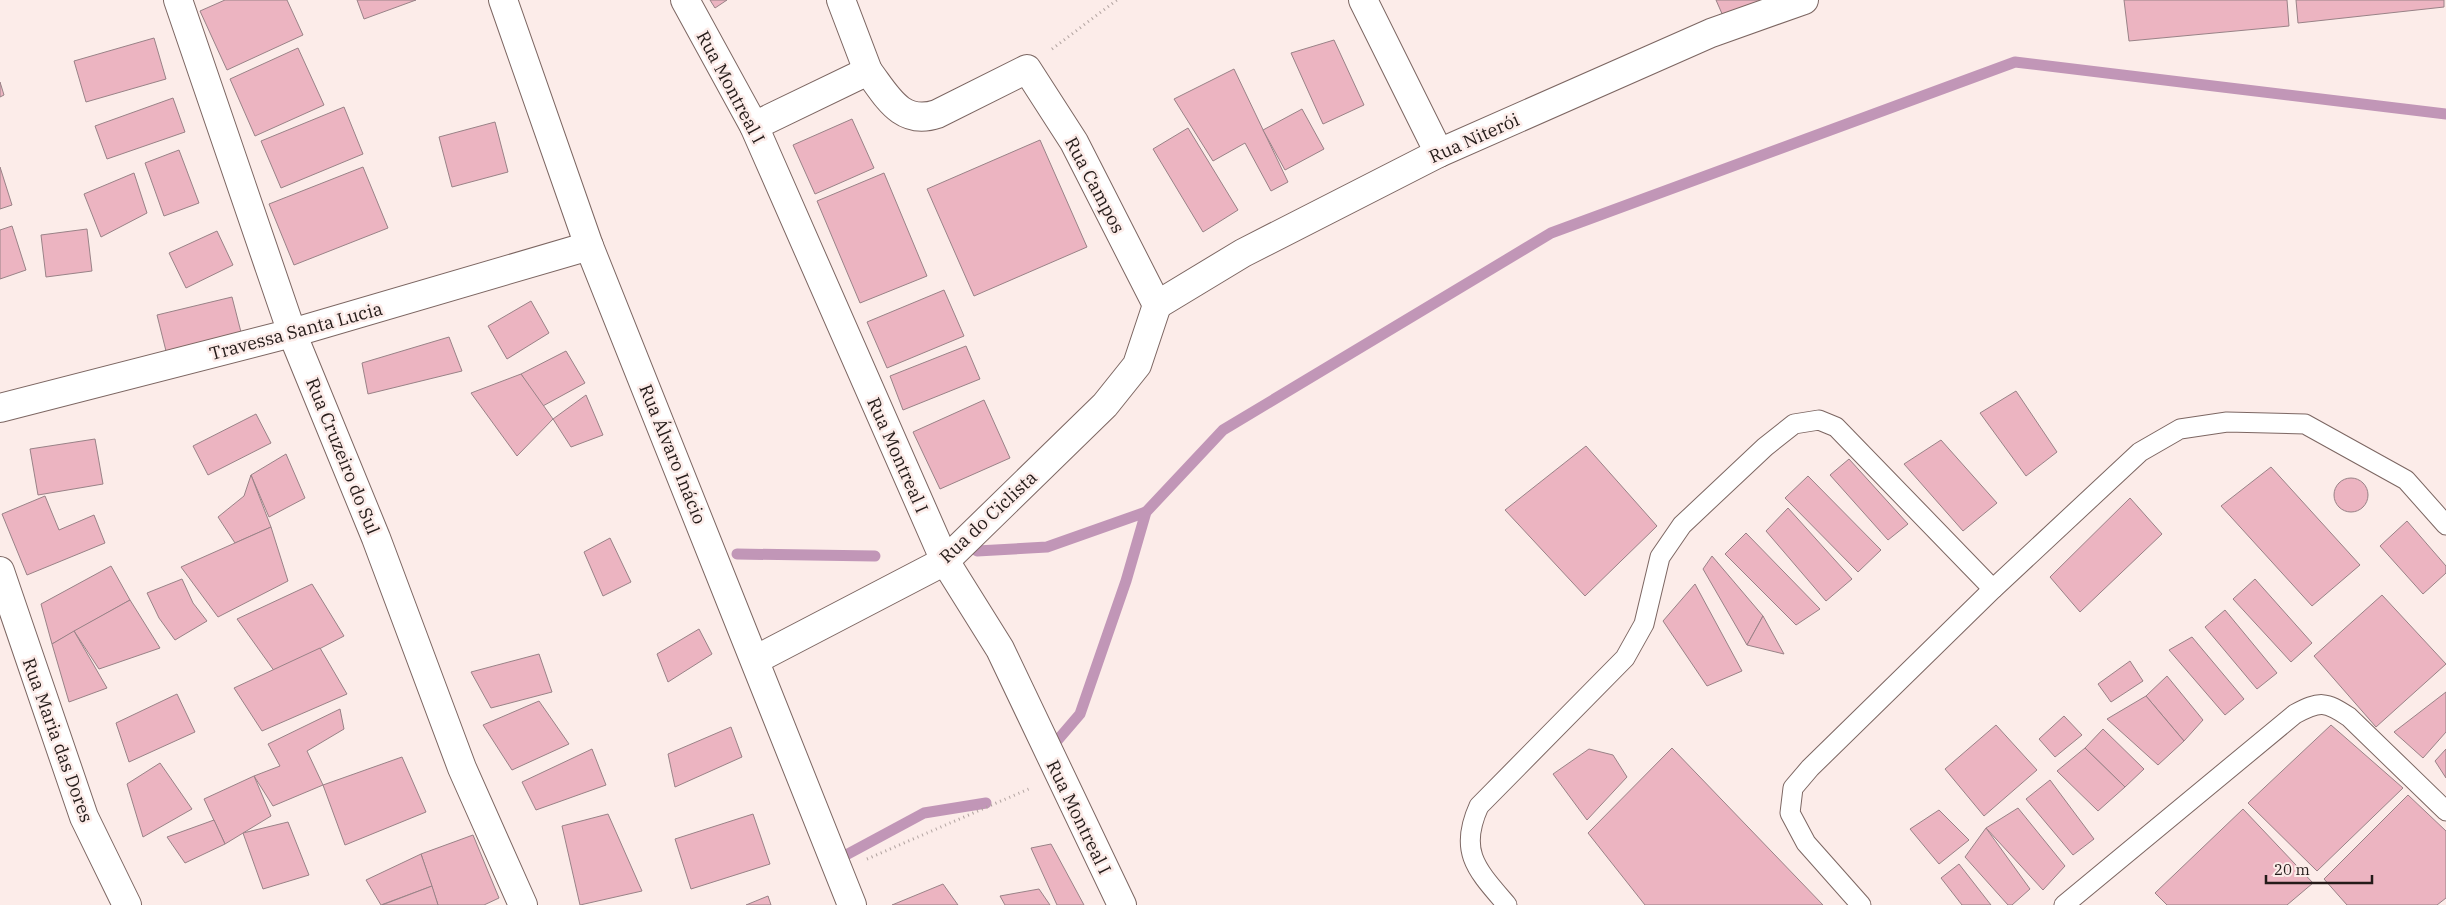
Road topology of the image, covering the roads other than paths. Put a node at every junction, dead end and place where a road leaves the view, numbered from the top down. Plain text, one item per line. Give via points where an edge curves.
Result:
1 (178, 0) edge
2 (503, 0) edge
3 (685, 0) edge
4 (841, 0) edge
5 (1363, 0) edge
6 (1804, 0) edge
7 (868, 71) junction
8 (754, 126) junction
9 (1439, 153) junction
10 (589, 246) junction
11 (1157, 306) junction
12 (292, 333) junction
13 (0, 408) edge
14 (2446, 525) edge
15 (945, 561) junction
16 (0, 571) edge
17 (1994, 589) junction
18 (755, 660) junction
19 (2446, 811) edge
20 (127, 905) edge
21 (523, 905) edge
22 (852, 905) edge
23 (1122, 905) edge
24 (1507, 905) edge
25 (1861, 905) edge
26 (2064, 905) edge

1 - 12 street, Rua Cruzeiro do Sul
2 - 10 street, Rua Álvaro Inácio
3 - 8 street, Rua Montreal I
4 - 7 street
5 - 9 street
6 - 9 street, Rua Niterói via 1711,32
7 - 8 street
7 - 11 street, Rua Campos via 895,108 925,118 1027,69 1074,142
8 - 15 street, Rua Montreal I
9 - 11 street, Rua Niterói via 1243,253
10 - 12 street, Travessa Santa Lucia
10 - 18 street, Rua Álvaro Inácio
11 - 15 street, Rua do Ciclista via 1137,365 1105,405
12 - 13 street, Travessa Santa Lucia
12 - 21 street, Rua Cruzeiro do Sul via 376,538 462,768
14 - 17 lane via 2406,480 2305,424 2227,422 2180,429 2140,452
15 - 18 street, Rua do Ciclista
15 - 23 street, Rua Montreal I via 1000,649
16 - 20 street, Rua Maria das Dores via 84,817
17 - 24 lane via 1836,427 1819,420 1794,424 1682,525 1660,557 1644,624 1625,658 1479,806 1470,826 1470,848 1480,873
17 - 25 lane via 1792,788 1790,812 1806,843
18 - 22 street, Rua Álvaro Inácio
19 - 26 lane via 2349,717 2330,705 2315,704 2295,714

